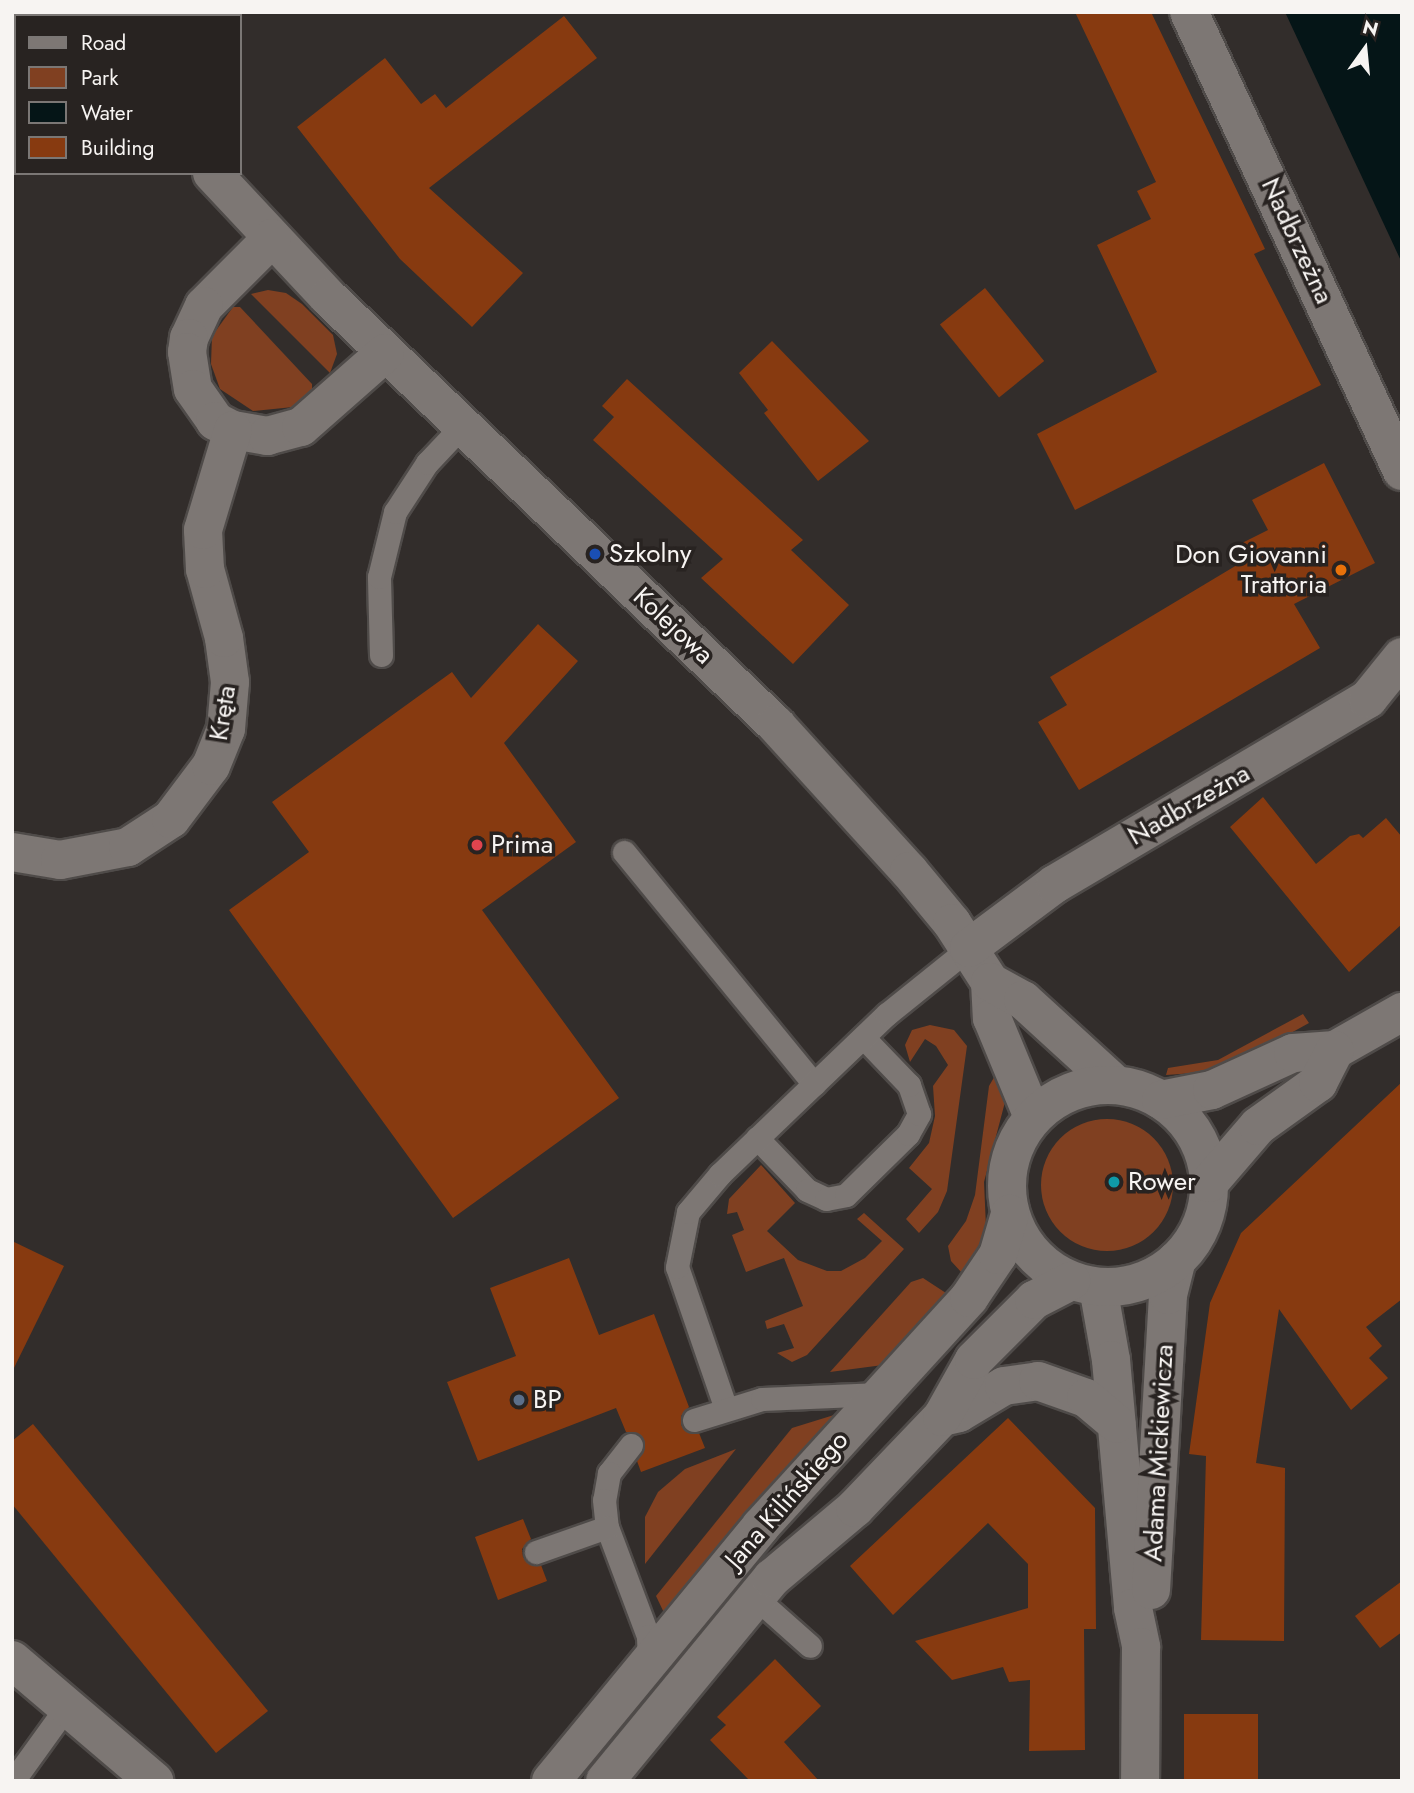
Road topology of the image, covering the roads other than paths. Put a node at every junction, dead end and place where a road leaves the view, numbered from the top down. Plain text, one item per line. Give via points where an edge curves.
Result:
1 (1189, 12) edge
2 (214, 175) edge
3 (272, 238) junction
4 (385, 353) junction
5 (462, 426) junction
6 (233, 430) junction
7 (1402, 471) edge
8 (381, 655) dead end
9 (1402, 657) edge
10 (12, 852) edge
11 (624, 852) dead end
12 (970, 948) junction
13 (990, 982) junction
14 (1402, 1012) edge
15 (863, 1037) junction
16 (1335, 1050) junction
17 (814, 1084) junction
18 (1116, 1085) junction
19 (1161, 1100) junction
20 (1033, 1117) junction
21 (757, 1138) junction
22 (1209, 1183) junction
23 (1010, 1214) junction
24 (1177, 1260) junction
25 (1084, 1284) junction
26 (880, 1394) junction
27 (726, 1409) junction
28 (942, 1417) junction
29 (694, 1420) dead end
30 (1117, 1424) junction
31 (631, 1445) dead end
32 (607, 1527) junction
33 (536, 1552) dead end
34 (755, 1598) junction
35 (810, 1646) dead end
36 (1141, 1647) junction
37 (12, 1660) edge
38 (648, 1667) junction
39 (67, 1706) junction
40 (13, 1781) edge
41 (154, 1781) edge
42 (551, 1781) edge
43 (605, 1781) edge
44 (1140, 1781) edge

1 - 7 street, Nadbrzeżna
2 - 3 street, Kolejowa
3 - 4 street, Kolejowa
3 - 6 street via 204,306 189,338 193,389 215,421
4 - 5 street, Kolejowa
4 - 6 street via 301,427 267,436
5 - 8 lane via 426,463 395,512 379,577
5 - 12 street, Kolejowa via 811,760
6 - 10 street, Kręta via 202,530 205,569 224,638 230,682 226,729 211,766 172,819 128,847 60,860
9 - 12 street, Nadbrzeżna via 1368,699 1055,884
11 - 17 lane
12 - 13 street, Kolejowa
12 - 15 lane
13 - 18 street via 1023,1000
13 - 20 street, Kolejowa via 992,1018
14 - 16 street
15 - 17 lane
15 - 21 lane via 908,1084 919,1114 908,1134 846,1195 826,1199 807,1190
16 - 19 street via 1300,1051 1212,1090
16 - 22 street via 1318,1083 1250,1134
17 - 21 lane
18 - 19 street
18 - 20 street via 1086,1088 1057,1099
19 - 22 street via 1186,1122 1203,1150
20 - 23 street via 1014,1146 1006,1180
21 - 27 lane via 696,1199 678,1247 682,1287
22 - 24 street via 1199,1229
23 - 25 street via 1023,1242 1044,1265
23 - 26 street, Jana Kilińskiego via 991,1269
24 - 25 street via 1154,1277 1127,1286
24 - 36 street, Adama Mickiewicza via 1168,1294 1150,1609
25 - 28 street, Jana Kilińskiego via 1040,1295 961,1378
25 - 30 street, Adama Mickiewicza via 1109,1337
26 - 27 lane via 762,1399
26 - 38 street, Jana Kilińskiego via 761,1526
27 - 29 lane
28 - 30 street, Jana Kilińskiego via 959,1413 1004,1386 1038,1381 1086,1398
28 - 34 street, Jana Kilińskiego via 855,1508 790,1559
30 - 36 street, Adama Mickiewicza via 1133,1608
31 - 32 lane via 615,1461 605,1487
32 - 33 lane
32 - 38 lane via 638,1599 648,1636
34 - 35 lane
34 - 43 street, Jana Kilińskiego
36 - 44 street, Adama Mickiewicza
37 - 39 street
38 - 42 street, Jana Kilińskiego
39 - 40 lane
39 - 41 street

